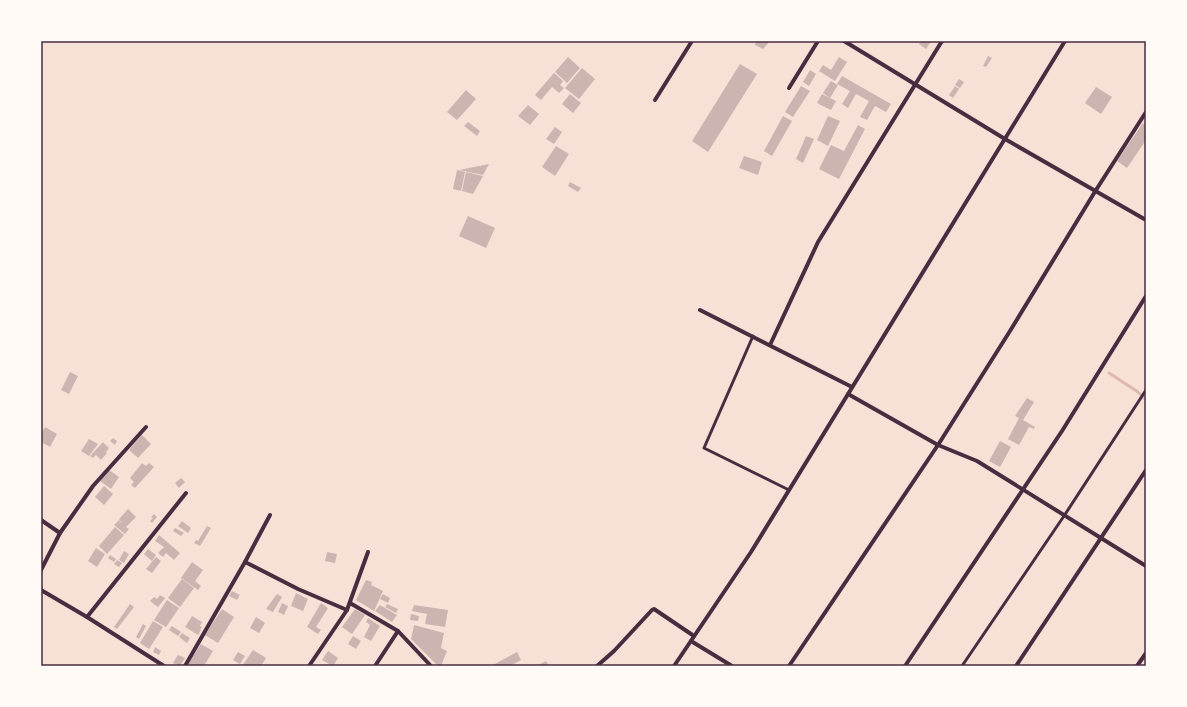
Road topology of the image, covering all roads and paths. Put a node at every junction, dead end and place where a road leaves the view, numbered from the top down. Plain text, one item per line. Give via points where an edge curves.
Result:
1 (692, 41) edge
2 (818, 41) edge
3 (844, 41) edge
4 (942, 41) edge
5 (1065, 41) edge
6 (916, 85) junction
7 (789, 88) dead end
8 (655, 100) dead end
9 (1146, 112) edge
10 (1005, 139) junction
11 (1096, 190) junction
12 (1146, 220) edge
13 (1146, 296) edge
14 (700, 310) dead end
15 (753, 336) junction
16 (770, 345) junction
17 (852, 387) junction
18 (1146, 390) edge
19 (848, 394) junction
20 (146, 427) dead end
21 (938, 445) junction
22 (1146, 470) edge
23 (789, 490) junction
24 (1022, 490) junction
25 (186, 493) dead end
26 (270, 515) dead end
27 (1064, 516) junction
28 (41, 520) edge
29 (60, 533) junction
30 (1101, 538) junction
31 (368, 552) dead end
32 (246, 562) junction
33 (1146, 566) edge
34 (41, 570) edge
35 (41, 590) edge
36 (350, 603) junction
37 (347, 610) junction
38 (87, 617) junction
39 (398, 631) junction
40 (694, 636) junction
41 (691, 641) junction
42 (1146, 653) edge
43 (164, 666) edge
44 (185, 666) edge
45 (309, 666) edge
46 (375, 666) edge
47 (431, 666) edge
48 (597, 666) edge
49 (674, 666) edge
50 (732, 666) edge
51 (789, 666) edge
52 (905, 666) edge
53 (962, 666) edge
54 (1016, 666) edge
55 (1137, 666) edge

1 - 8 street
2 - 7 street
3 - 6 street
4 - 6 street
5 - 10 street
6 - 10 street
6 - 16 street via 818,242
9 - 11 street
10 - 11 street
10 - 17 street
11 - 12 street
11 - 21 street
13 - 24 street
14 - 15 street
15 - 16 street
15 - 23 lane via 704,448
16 - 17 street
17 - 19 street
18 - 27 lane
19 - 21 street
19 - 23 street
20 - 29 street via 93,486
21 - 24 street via 977,461
21 - 51 street
22 - 30 street
23 - 40 street
24 - 27 street
24 - 52 street
25 - 38 street
26 - 32 street
27 - 30 street
27 - 53 lane
28 - 29 street
29 - 34 street
30 - 33 street
30 - 54 street
31 - 36 street
32 - 37 street via 298,589
32 - 44 street
35 - 38 street
36 - 37 street
36 - 39 street
37 - 45 street
38 - 43 street
39 - 46 street
39 - 47 street
40 - 41 street
40 - 48 street via 652,610
41 - 49 street
41 - 50 street
42 - 55 street

